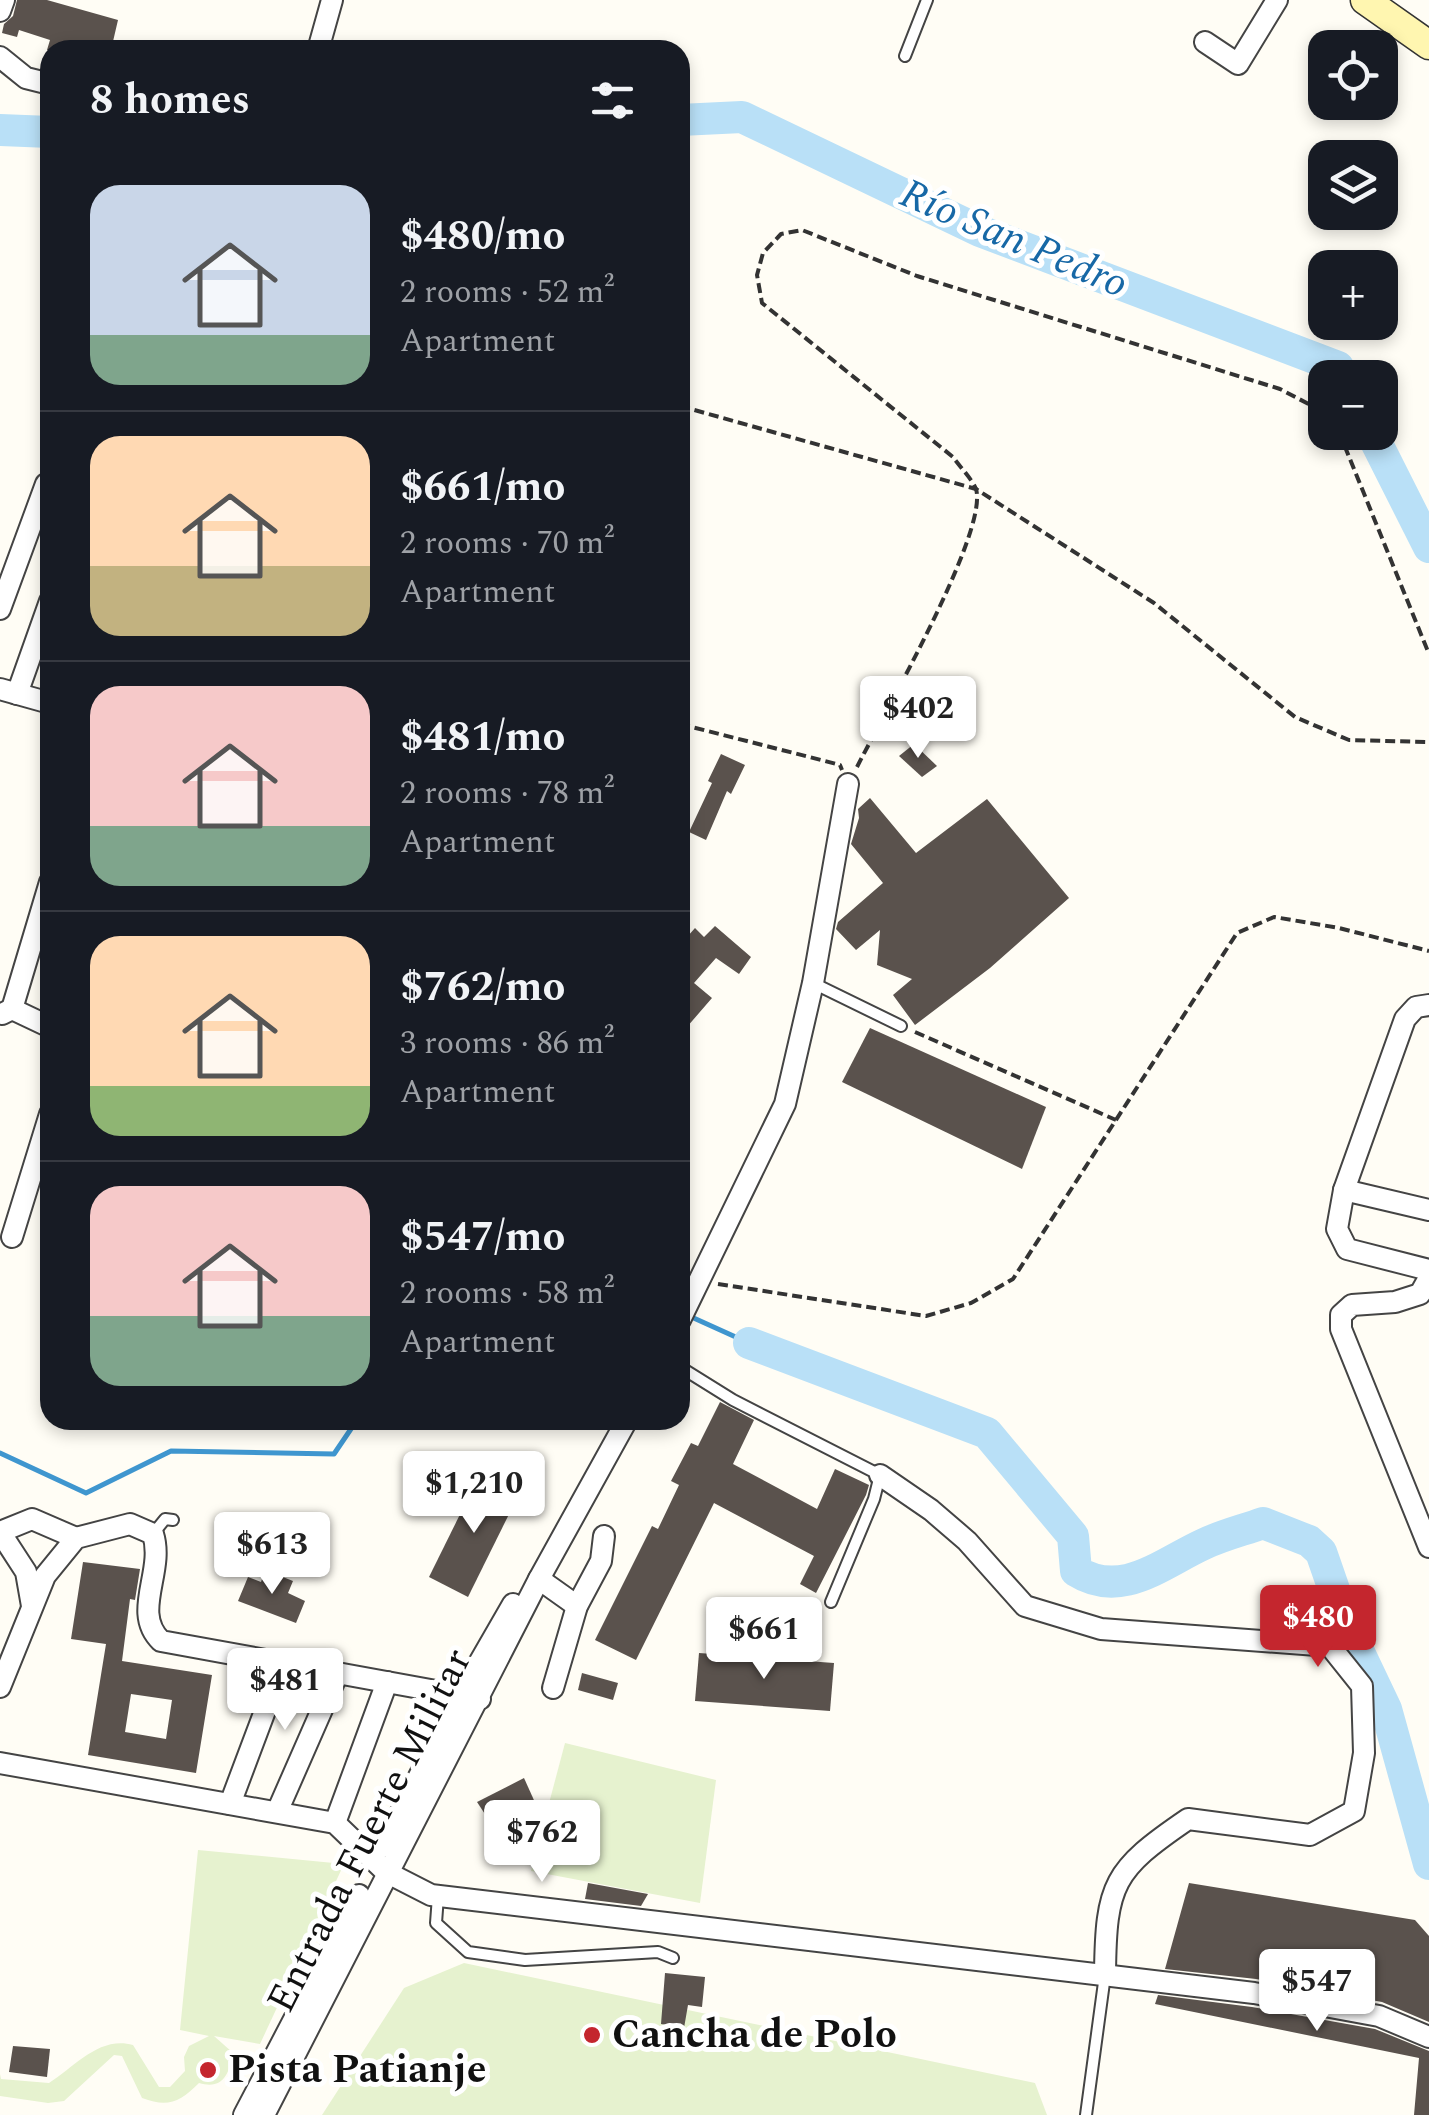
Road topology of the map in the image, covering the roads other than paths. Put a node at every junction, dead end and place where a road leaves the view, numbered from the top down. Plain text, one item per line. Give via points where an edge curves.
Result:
1 (4, 0) edge
2 (332, 0) edge
3 (927, 0) edge
4 (1277, 0) edge
5 (1364, 0) edge
6 (0, 11) edge
7 (321, 40) edge
8 (1205, 42) dead end
9 (1429, 45) edge
10 (905, 56) dead end
11 (4, 62) edge
12 (40, 82) edge
13 (40, 500) edge
14 (0, 610) edge
15 (40, 623) edge
16 (8, 692) edge
17 (40, 700) edge
18 (848, 784) road end
19 (40, 912) edge
20 (812, 983) junction
21 (1429, 1004) edge
22 (6, 1012) edge
23 (40, 1024) edge
24 (901, 1026) road end
25 (40, 1146) edge
26 (1344, 1190) junction
27 (1429, 1210) edge
28 (12, 1237) dead end
29 (1429, 1274) edge
30 (690, 1299) edge
31 (690, 1374) edge
32 (621, 1430) edge
33 (880, 1475) junction
34 (173, 1520) dead end
35 (0, 1532) edge
36 (154, 1534) junction
37 (604, 1536) dead end
38 (76, 1538) junction
39 (1429, 1547) edge
40 (539, 1578) junction
41 (831, 1602) dead end
42 (32, 1606) junction
43 (577, 1606) junction
44 (283, 1663) junction
45 (338, 1673) junction
46 (387, 1682) junction
47 (0, 1687) edge
48 (553, 1688) dead end
49 (470, 1697) junction
50 (0, 1763) edge
51 (230, 1804) junction
52 (278, 1812) junction
53 (335, 1823) junction
54 (381, 1867) junction
55 (438, 1896) junction
56 (673, 1958) dead end
57 (1105, 1974) junction
58 (1429, 2037) edge
59 (260, 2114) edge
60 (244, 2115) edge
61 (1086, 2115) edge

1 - 6 street
2 - 7 street
3 - 10 lane
4 - 8 street via 1238,64
5 - 9 street
11 - 12 street
13 - 14 street
15 - 16 street
16 - 17 street
18 - 20 street
19 - 22 street
20 - 24 lane
20 - 30 street via 784,1104
21 - 26 street via 1405,1019
22 - 23 street
25 - 28 street
26 - 27 street
26 - 29 street via 1337,1229 1346,1249
29 - 39 street via 1420,1294 1352,1305 1340,1315
31 - 33 lane
32 - 40 street, Entrada Fuerte Militar
33 - 41 lane
33 - 57 street via 967,1541 1025,1606 1100,1630 1330,1646 1362,1686 1364,1754 1354,1811 1310,1834 1188,1819 1126,1867 1110,1898
34 - 36 lane via 165,1518
35 - 38 street via 32,1519
35 - 42 street via 26,1572
36 - 38 street via 130,1524
36 - 44 street via 159,1552 146,1617 160,1641
37 - 43 street via 600,1561
38 - 42 street via 44,1576
40 - 43 street
40 - 49 street, Entrada Fuerte Militar
42 - 47 street
43 - 48 street
44 - 45 street
44 - 51 street
45 - 46 street
45 - 52 street
46 - 49 street
46 - 53 street
49 - 54 street, Entrada Fuerte Militar
50 - 51 street
51 - 52 street
52 - 53 street
53 - 54 street
54 - 55 street
54 - 59 street, Entrada Fuerte Militar
54 - 60 street, Entrada Fuerte Militar
55 - 56 lane via 436,1922 468,1952 525,1960 658,1952
55 - 57 street
57 - 58 street via 1379,2016
57 - 61 lane

